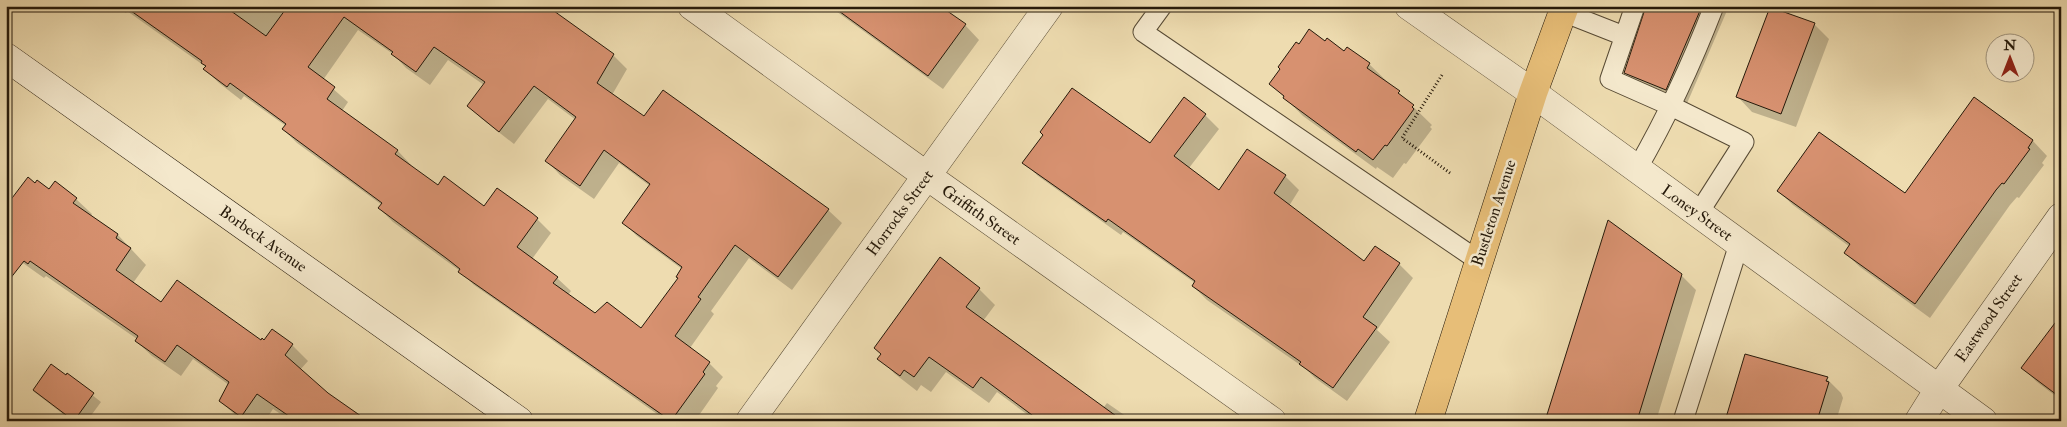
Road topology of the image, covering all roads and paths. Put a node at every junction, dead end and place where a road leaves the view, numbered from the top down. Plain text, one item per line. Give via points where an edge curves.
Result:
1 (692, 6) edge
2 (1049, 6) edge
3 (1162, 6) edge
4 (1409, 6) edge
5 (1635, 6) edge
6 (1714, 6) edge
7 (1564, 9) edge
8 (1629, 33) junction
9 (6, 57) edge
10 (1442, 74) dead end
11 (1533, 94) junction
12 (1671, 106) junction
13 (1637, 169) junction
14 (1450, 173) dead end
15 (927, 176) junction
16 (1698, 214) junction
17 (2061, 217) edge
18 (1739, 244) junction
19 (1479, 261) junction
20 (1939, 389) junction
21 (519, 421) edge
22 (750, 421) edge
23 (1272, 421) edge
24 (1428, 421) edge
25 (1683, 421) edge
26 (1919, 421) edge
27 (1983, 421) edge

1 - 15 street, Griffith Street
2 - 15 street, Horrocks Street
3 - 19 lane via 1143,32
4 - 11 street, Loney Street
5 - 8 lane
6 - 12 lane
7 - 8 lane
7 - 11 main road, Bustleton Avenue
8 - 12 lane via 1610,79
9 - 21 street, Borbeck Avenue
10 - 14 path via 1402,138
11 - 13 street, Loney Street
11 - 19 main road, Bustleton Avenue
12 - 13 lane
12 - 16 lane via 1744,142
13 - 16 street, Loney Street
15 - 22 street, Horrocks Street
15 - 23 street, Griffith Street
16 - 18 street, Loney Street
17 - 20 street, Eastwood Street
18 - 20 street, Loney Street
18 - 25 lane
19 - 24 main road, Bustleton Avenue
20 - 26 street, Eastwood Street
20 - 27 street, Loney Street

